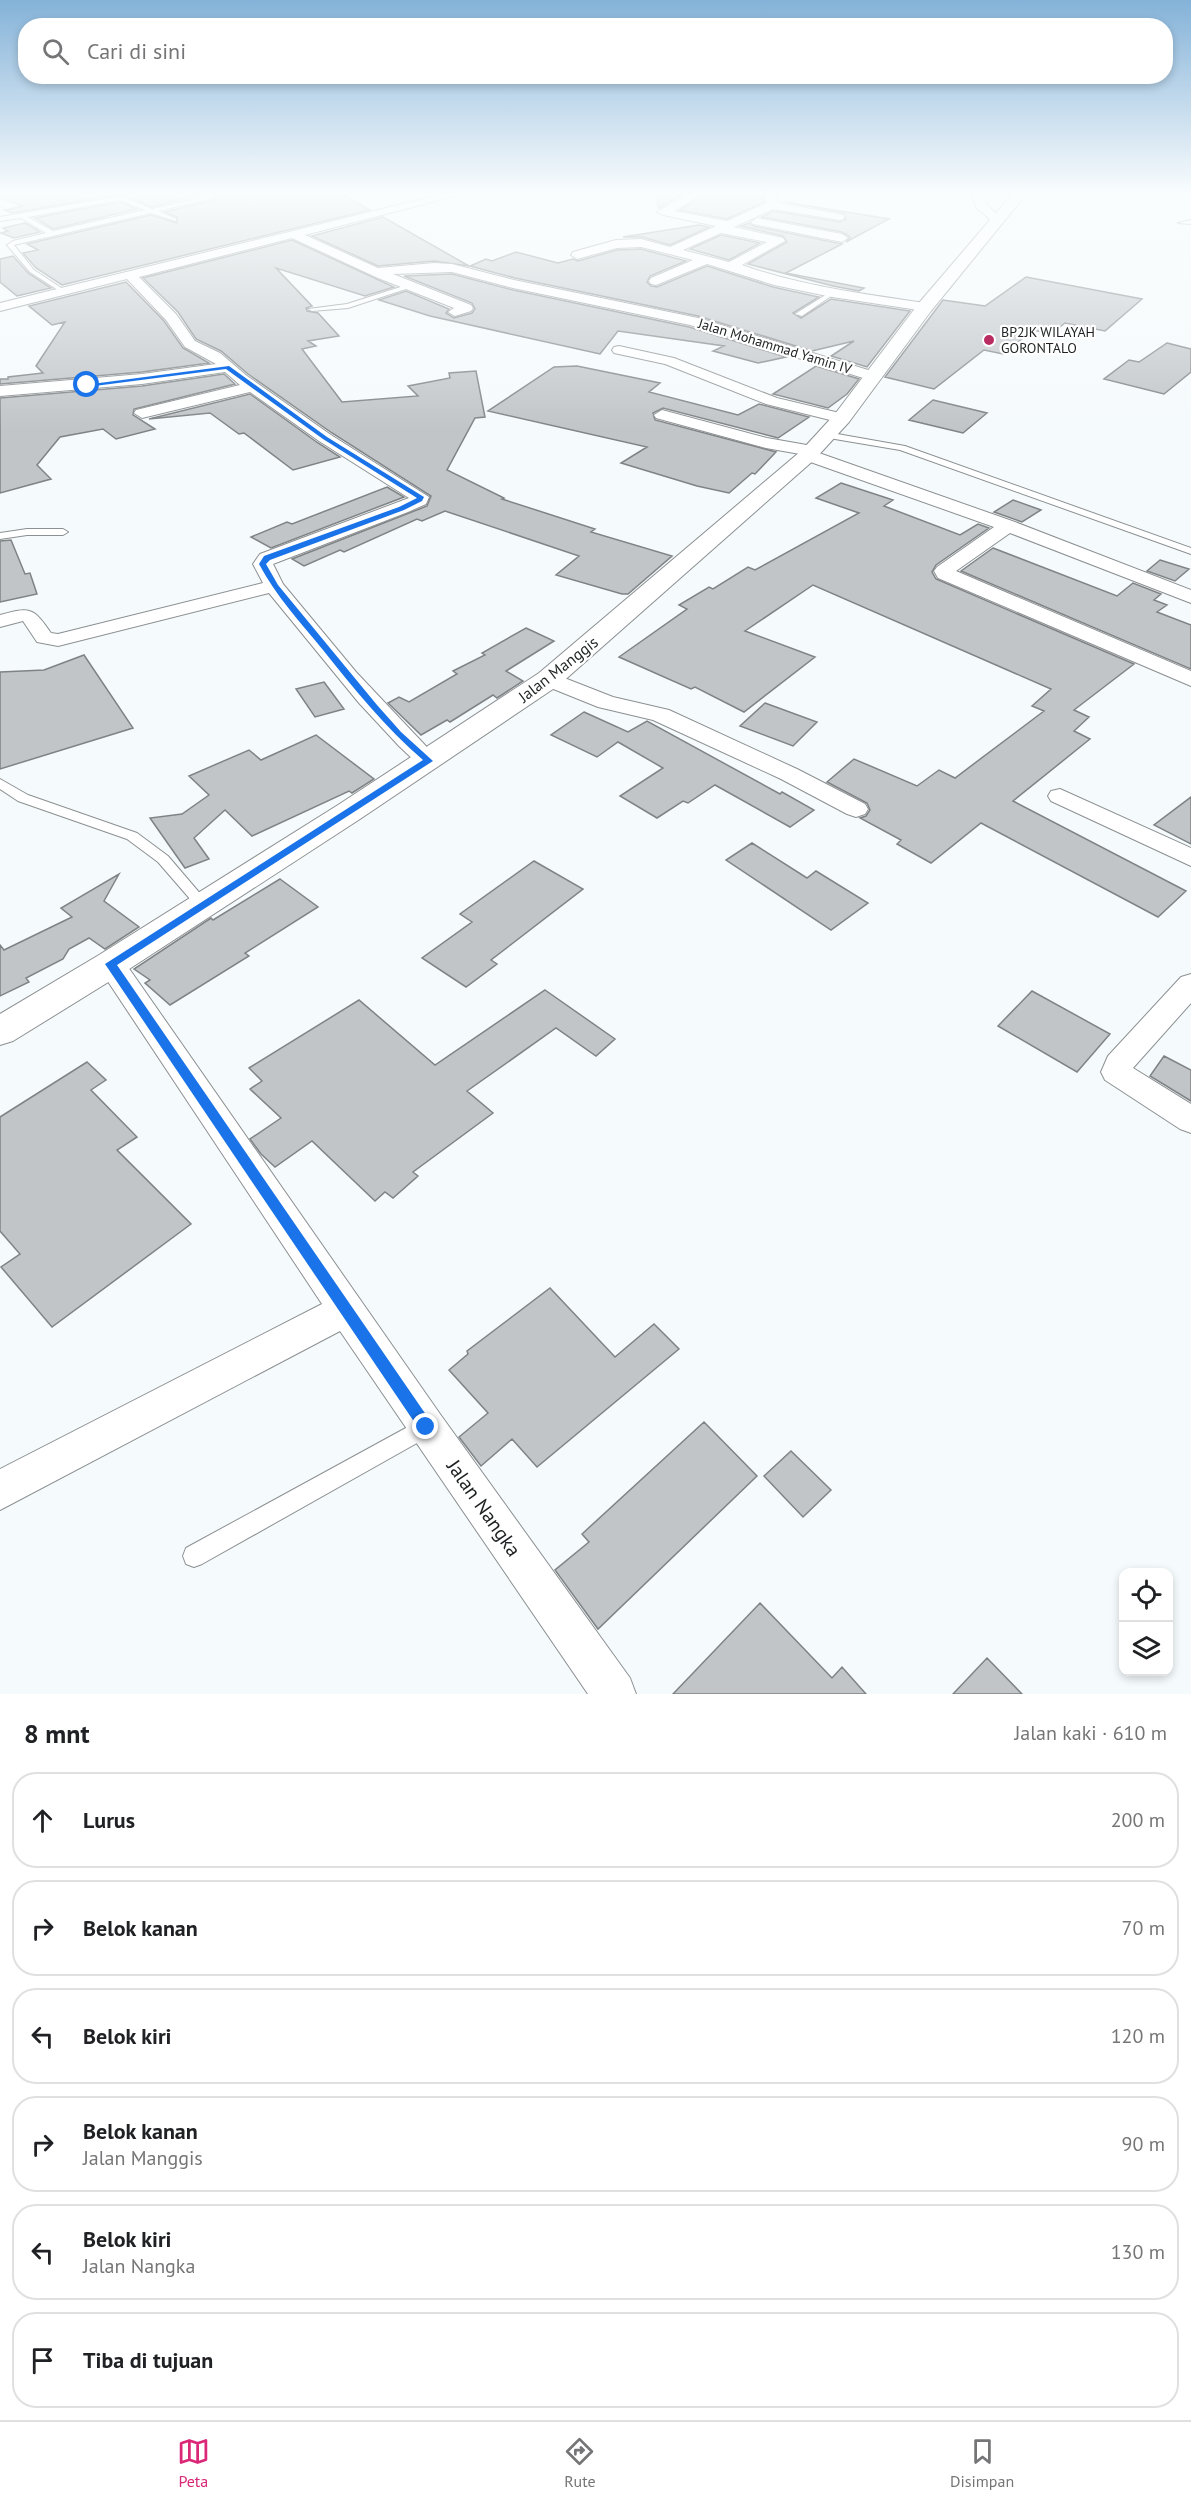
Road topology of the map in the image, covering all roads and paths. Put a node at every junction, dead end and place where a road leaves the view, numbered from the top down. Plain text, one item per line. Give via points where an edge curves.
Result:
1 (34, 272) edge
2 (147, 272) edge
3 (387, 272) edge
4 (469, 272) edge
5 (675, 272) edge
6 (748, 272) edge
7 (955, 272) edge
8 (378, 273) joint
9 (131, 276) junction
10 (656, 280) dead end
11 (410, 286) junction
12 (64, 292) junction
13 (832, 293) junction
14 (0, 307) edge
15 (926, 307) junction
16 (312, 309) dead end
17 (455, 312) dead end
18 (799, 314) dead end
19 (619, 350) dead end
20 (227, 367) junction
21 (873, 376) junction
22 (254, 386) junction
23 (0, 391) edge
24 (142, 413) dead end
25 (662, 415) dead end
26 (822, 439) junction
27 (1008, 526) junction
28 (63, 532) dead end
29 (0, 536) edge
30 (1191, 551) edge
31 (274, 586) junction
32 (1191, 597) edge
33 (0, 621) edge
34 (549, 679) junction
35 (1191, 679) edge
36 (428, 761) junction
37 (0, 783) edge
38 (1060, 796) dead end
39 (856, 809) dead end
40 (1191, 858) edge
41 (202, 904) junction
42 (111, 964) junction
43 (1191, 984) edge
44 (0, 1031) edge
45 (1191, 1120) edge
46 (348, 1310) junction
47 (426, 1427) junction
48 (0, 1490) edge
49 (194, 1556) dead end
50 (614, 1694) edge

1 - 12 lane
2 - 9 street
3 - 8 street, Jalan Mohammad Yamin IV
4 - 21 street, Jalan Mohammad Yamin IV via 693,321
5 - 10 street
6 - 13 street
7 - 15 street, Jalan Manggis
8 - 11 street
9 - 12 street
9 - 20 street via 171,317 190,344 215,356
11 - 16 lane via 348,306
11 - 17 street via 466,308
12 - 14 street
13 - 15 street
13 - 18 lane
15 - 21 street, Jalan Manggis
19 - 26 street via 669,361 772,401
20 - 22 street
20 - 23 street via 142,380
21 - 26 street, Jalan Manggis
22 - 24 street
22 - 31 street via 325,438 420,497 402,508 267,558 263,564
25 - 26 street via 756,440
26 - 27 street
26 - 30 lane via 902,448
26 - 34 street, Jalan Manggis
27 - 32 street
27 - 35 street via 952,564 945,574
28 - 29 lane
31 - 33 street via 58,640 44,638 30,616
31 - 36 street via 374,707
34 - 36 street, Jalan Manggis
34 - 39 street via 606,702 661,715
36 - 41 street, Jalan Manggis
37 - 41 lane via 23,798 132,836 163,859
38 - 40 street
41 - 42 street, Jalan Manggis
42 - 44 street, Jalan Manggis
42 - 46 street, Jalan Nangka
43 - 45 street via 1116,1072
46 - 47 street, Jalan Nangka
46 - 48 street
47 - 49 lane
47 - 50 street, Jalan Nangka

